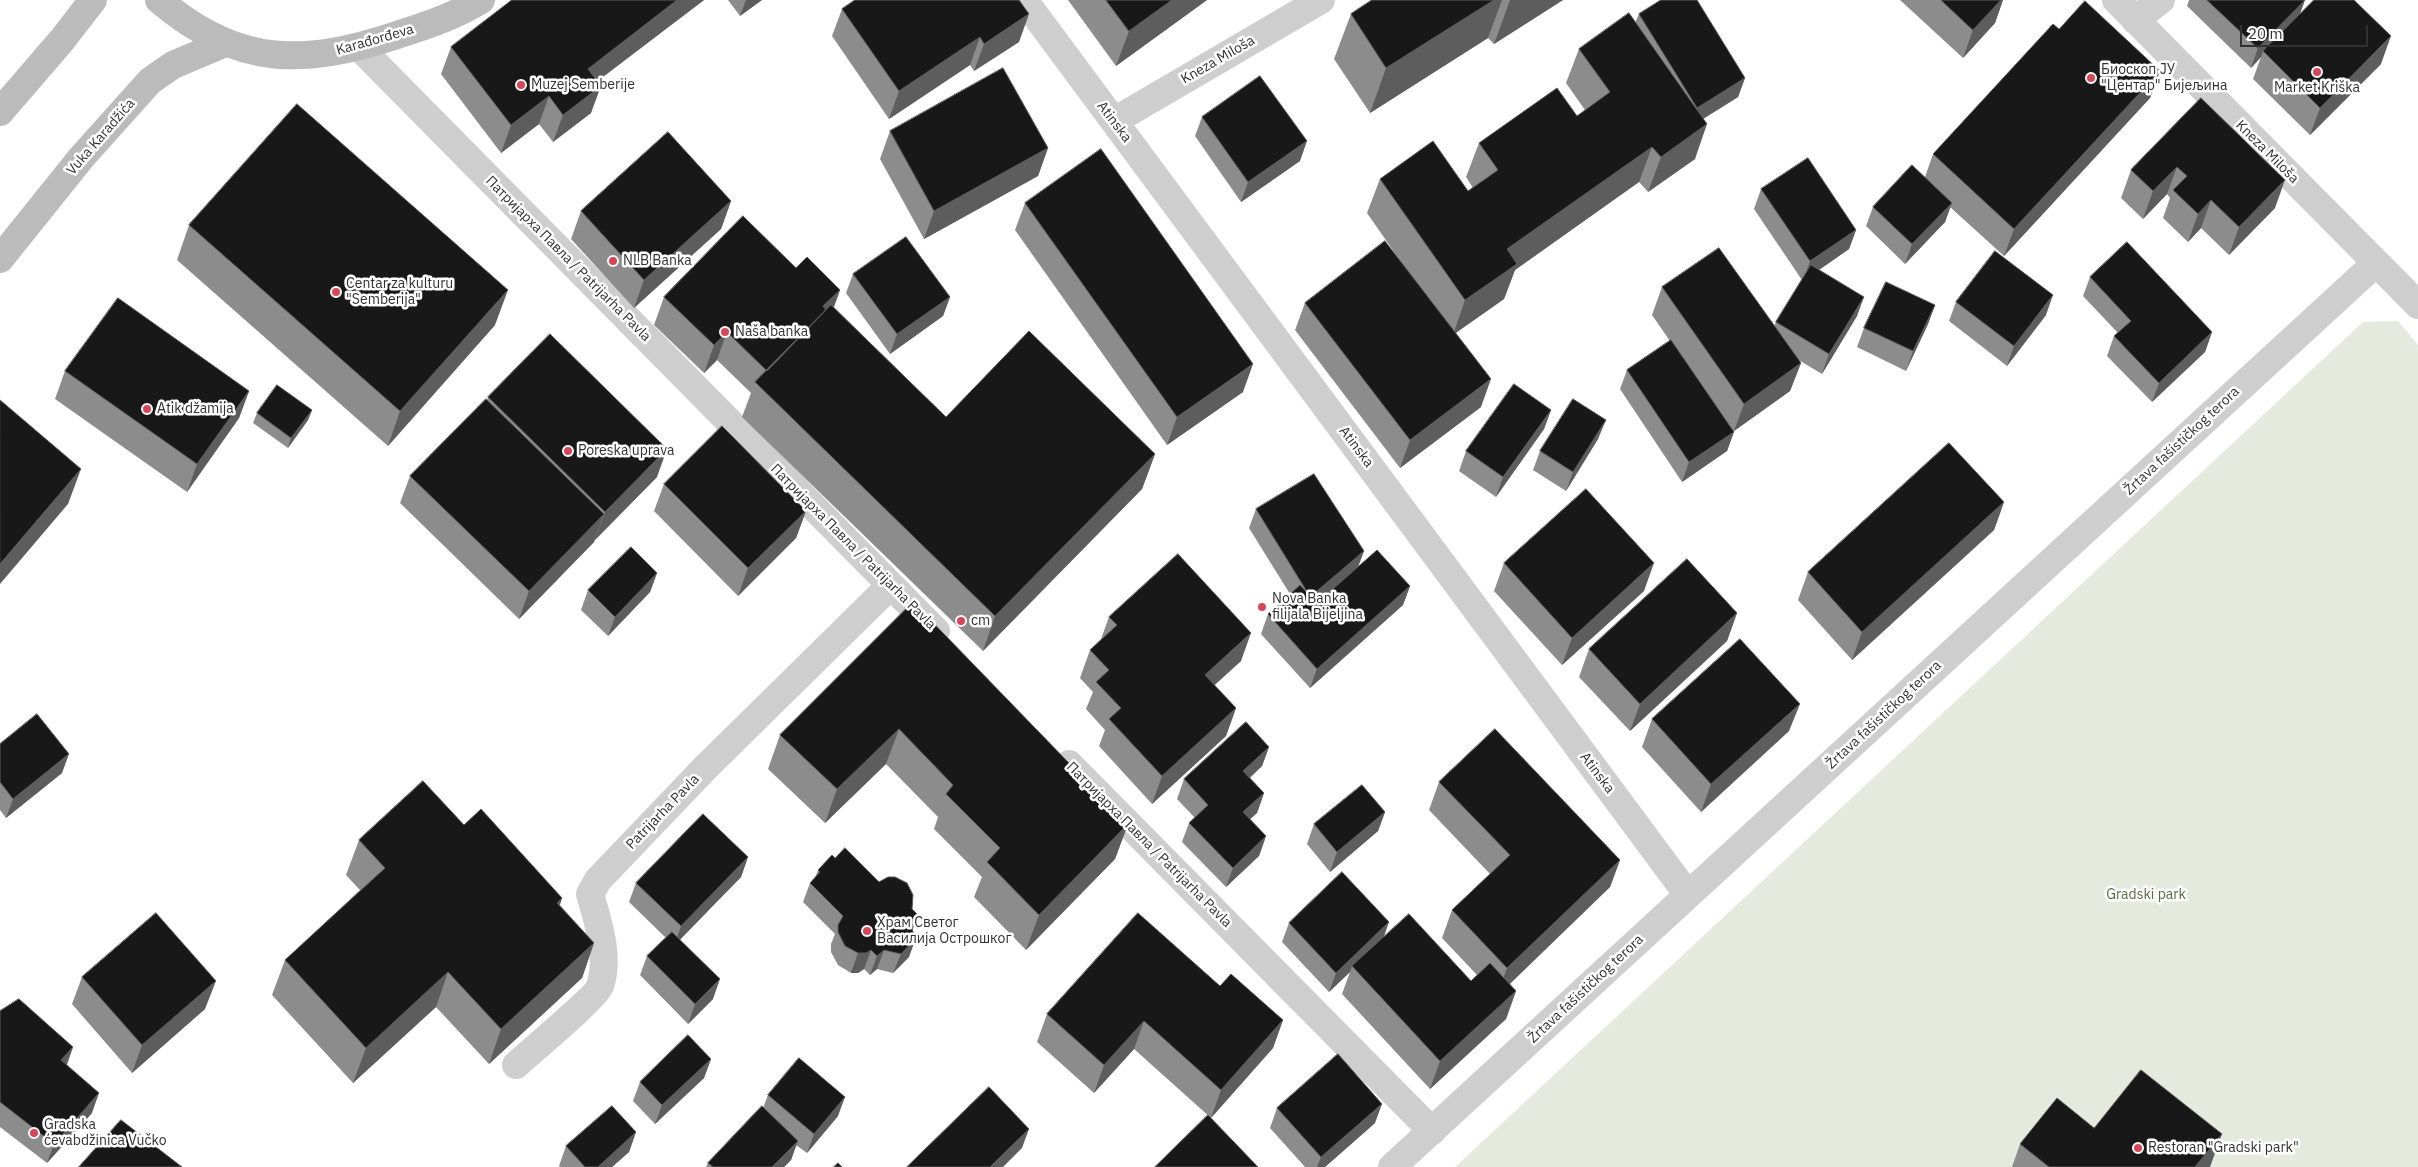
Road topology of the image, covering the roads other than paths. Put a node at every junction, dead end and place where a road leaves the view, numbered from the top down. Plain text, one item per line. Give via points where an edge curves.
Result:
1 (93, 0) edge
2 (159, 0) edge
3 (481, 0) edge
4 (1024, 0) edge
5 (1321, 0) edge
6 (2116, 0) edge
7 (2161, 0) edge
8 (2135, 20) junction
9 (225, 43) junction
10 (359, 47) junction
11 (0, 112) edge
12 (1114, 121) junction
13 (0, 259) edge
14 (2376, 262) junction
15 (2418, 305) edge
16 (890, 586) junction
17 (956, 651) edge
18 (1053, 748) edge
19 (1688, 895) junction
20 (516, 1065) dead end
21 (1432, 1131) junction
22 (1392, 1167) edge

1 - 11 main road
2 - 9 main road, Karađorđeva via 181,19
3 - 10 main road, Karađorđeva via 456,15
4 - 12 street, Atinska
5 - 12 street, Kneza Miloša
6 - 8 street, Kneza Miloša
7 - 8 street
8 - 14 street, Kneza Miloša
9 - 10 main road, Karađorđeva via 277,55 304,56
9 - 13 main road, Vuka Karadžića via 173,65 150,81 81,158
10 - 16 street, Патријарха Павла / Patrijarha Pavla
12 - 19 street, Atinska
14 - 15 street, Kneza Miloša
14 - 19 street, Žrtava fašističkog terora
16 - 17 street, Патријарха Павла / Patrijarha Pavla
16 - 20 street, Patrijarha Pavla via 706,767 598,880 590,894 601,936 604,966 600,988
18 - 21 street, Патријарха Павла / Patrijarha Pavla
19 - 21 street, Žrtava fašističkog terora
21 - 22 street, Žrtava fašističkog terora

